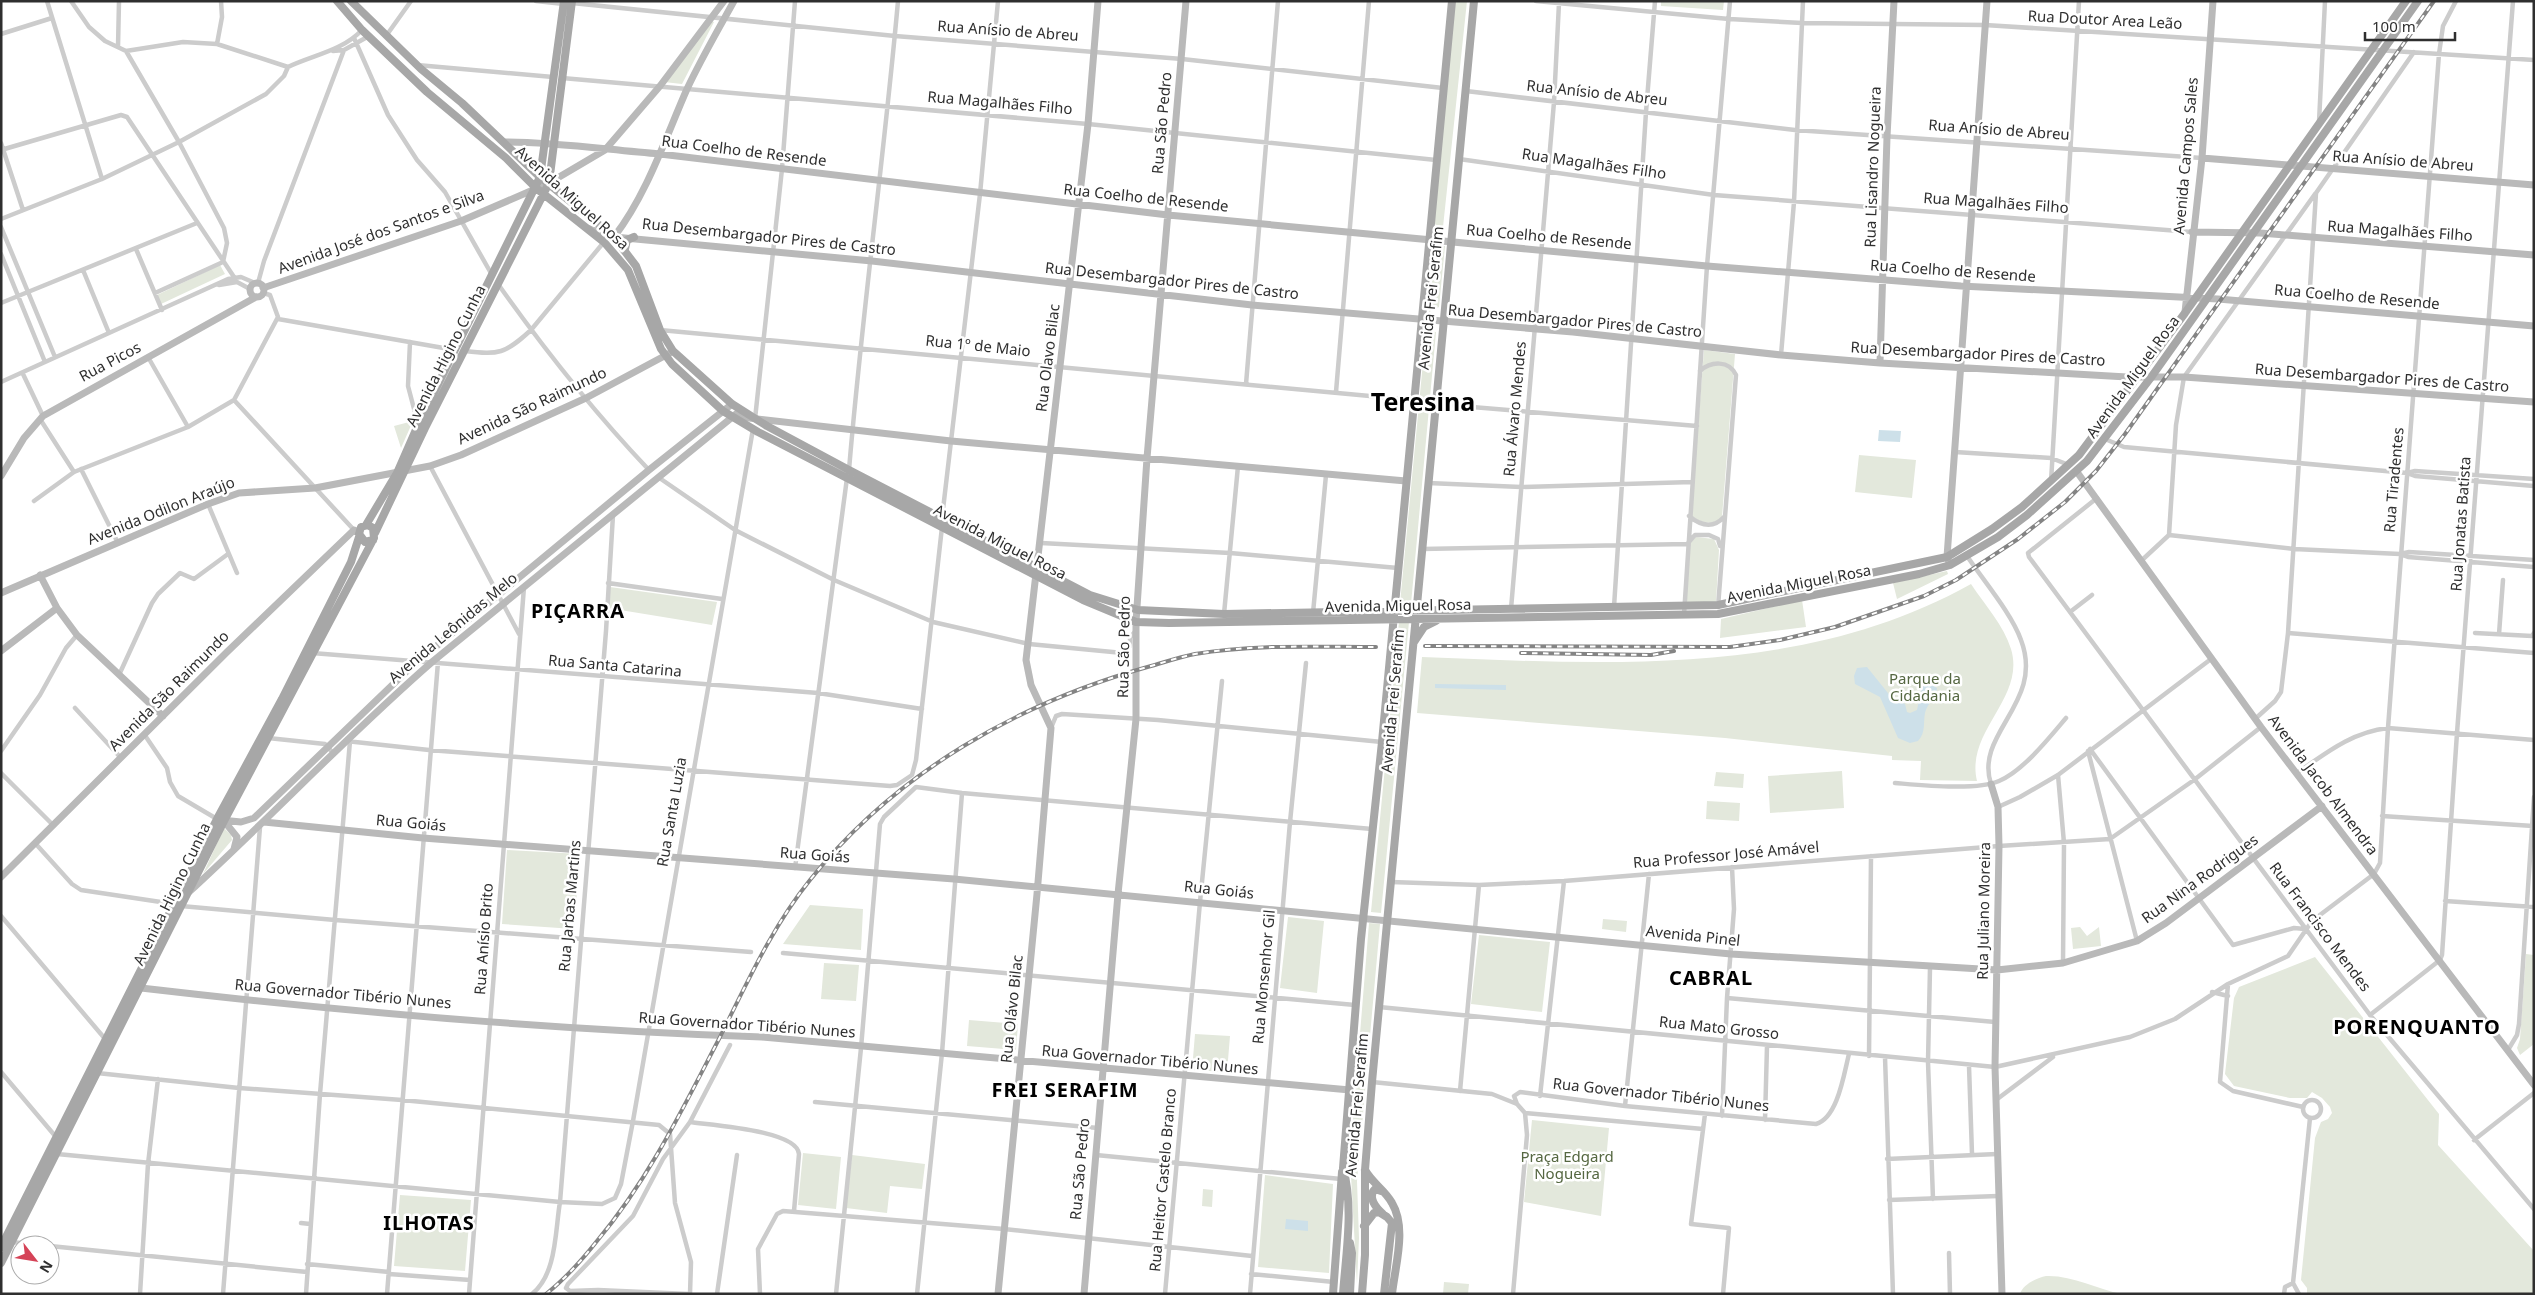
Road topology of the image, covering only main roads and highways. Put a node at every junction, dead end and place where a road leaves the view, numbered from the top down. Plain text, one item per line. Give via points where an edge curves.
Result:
1 (337, 1) edge
2 (351, 1) edge
3 (1452, 1) edge
4 (1474, 1) edge
5 (2406, 1) edge
6 (2418, 1) edge
7 (568, 2) edge
8 (557, 78) junction
9 (540, 176) junction
10 (549, 184) junction
11 (536, 188) junction
12 (544, 193) junction
13 (634, 237) road end
14 (625, 250) junction
15 (669, 353) junction
16 (2070, 465) junction
17 (401, 472) junction
18 (848, 474) junction
19 (2079, 476) junction
20 (366, 525) junction
21 (357, 533) junction
22 (374, 536) junction
23 (1916, 565) junction
24 (1884, 571) junction
25 (1038, 573) junction
26 (1919, 574) junction
27 (1886, 580) junction
28 (1394, 610) junction
29 (1415, 610) junction
30 (1441, 619) junction
31 (1394, 620) junction
32 (1414, 620) junction
33 (1412, 646) junction
34 (309, 652) junction
35 (220, 820) junction
36 (178, 905) junction
37 (1343, 1168) junction
38 (1365, 1170) junction
39 (1387, 1196) junction
40 (1374, 1206) junction
41 (1383, 1214) junction
42 (1364, 1226) junction
43 (1, 1247) edge
44 (1349, 1253) junction
45 (1, 1263) edge
46 (1332, 1294) edge
47 (1343, 1294) edge
48 (1350, 1294) edge
49 (1362, 1294) edge
50 (1384, 1294) edge
51 (1392, 1294) edge

1 - 11 main road, Avenida Miguel Rosa via 362,30
2 - 9 main road, Avenida Miguel Rosa via 416,65 506,142
3 - 28 main road, Avenida Frei Serafim
4 - 29 main road, Avenida Frei Serafim
5 - 16 main road, Avenida Miguel Rosa via 2140,376
6 - 19 main road, Avenida Miguel Rosa via 2388,50 2305,167
7 - 8 main road
8 - 9 main road, Avenida Higino Cunha
8 - 10 main road
9 - 10 main road, Avenida Miguel Rosa
9 - 11 main road, Avenida Higino Cunha
10 - 12 main road, Avenida Higino Cunha
10 - 14 main road, Avenida Miguel Rosa via 614,237
11 - 12 main road, Avenida Miguel Rosa
11 - 17 main road, Avenida Higino Cunha via 418,425
12 - 15 main road, Avenida Miguel Rosa via 622,261
12 - 17 main road, Avenida Higino Cunha
13 - 14 main road via 627,240
14 - 15 main road, Avenida Miguel Rosa via 642,279
15 - 18 main road, Avenida Miguel Rosa via 732,404
15 - 18 main road, Avenida Miguel Rosa via 678,371 723,410 753,429
16 - 19 main road
16 - 23 main road, Avenida Miguel Rosa via 1992,529 1947,557
17 - 20 main road, Avenida Higino Cunha
17 - 22 main road, Avenida Higino Cunha
18 - 25 main road, Avenida Miguel Rosa via 942,527
18 - 25 main road, Avenida Miguel Rosa via 942,518
19 - 26 main road, Avenida Miguel Rosa via 1968,558
20 - 21 main road, Avenida Higino Cunha
20 - 22 main road via 373,528
21 - 22 main road via 365,542
21 - 34 main road, Avenida Higino Cunha via 351,562
22 - 34 main road, Avenida Higino Cunha
23 - 24 main road, Avenida Miguel Rosa
23 - 26 main road
24 - 27 main road
24 - 29 main road, Avenida Miguel Rosa via 1718,605
25 - 28 main road, Avenida Miguel Rosa via 1090,595 1138,610 1224,614
25 - 31 main road, Avenida Miguel Rosa via 1083,600 1136,625
26 - 27 main road, Avenida Miguel Rosa
27 - 30 main road, Avenida Miguel Rosa via 1718,614
28 - 29 main road, Avenida Miguel Rosa
28 - 31 main road, Avenida Frei Serafim
29 - 32 main road, Avenida Frei Serafim
30 - 32 main road, Avenida Miguel Rosa
30 - 33 main road via 1424,627
31 - 32 main road, Avenida Miguel Rosa
31 - 37 main road, Avenida Frei Serafim via 1363,920
32 - 33 main road, Avenida Frei Serafim
33 - 38 main road, Avenida Frei Serafim
34 - 35 main road, Avenida Higino Cunha
34 - 35 main road, Avenida Higino Cunha via 268,738
35 - 36 main road, Avenida Higino Cunha
35 - 36 main road, Avenida Higino Cunha via 189,892
36 - 43 main road, Avenida Higino Cunha
36 - 45 main road, Avenida Higino Cunha via 141,988
37 - 44 main road, Avenida Frei Serafim
37 - 46 main road
38 - 39 main road
38 - 42 main road, Avenida Frei Serafim
39 - 40 main road
39 - 40 main road via 1373,1189
39 - 51 main road via 1400,1222
40 - 41 main road
40 - 42 main road
41 - 42 main road via 1374,1213
41 - 50 main road via 1392,1223
42 - 49 main road, Avenida Frei Serafim
44 - 47 main road
44 - 48 main road

